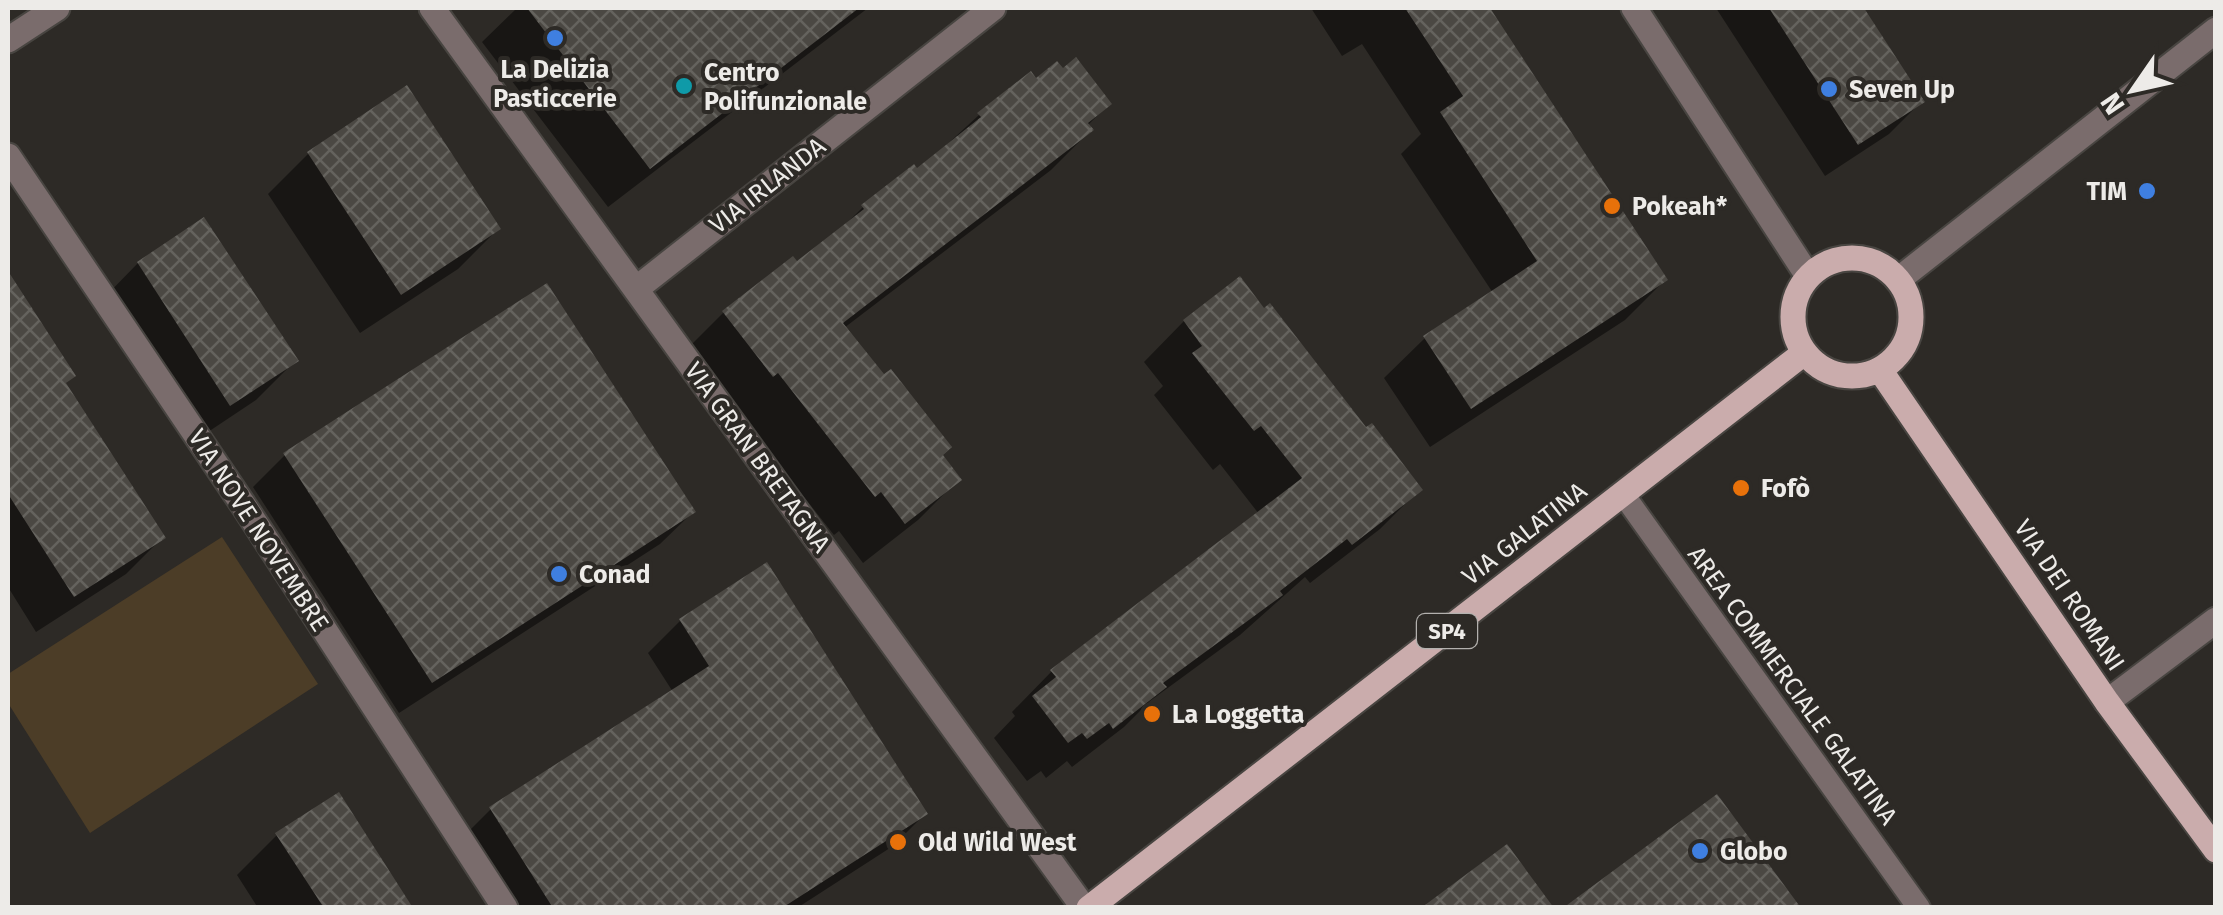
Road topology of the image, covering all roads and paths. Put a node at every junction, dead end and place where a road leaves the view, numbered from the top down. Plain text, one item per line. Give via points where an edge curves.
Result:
1 (57, 8) edge
2 (434, 8) edge
3 (993, 8) edge
4 (1634, 8) edge
5 (2216, 30) edge
6 (8, 40) edge
7 (8, 156) edge
8 (1808, 276) junction
9 (1898, 280) junction
10 (636, 289) junction
11 (1804, 353) junction
12 (1880, 370) junction
13 (1623, 494) junction
14 (2216, 620) edge
15 (2107, 702) junction
16 (2216, 850) edge
17 (506, 908) edge
18 (1087, 908) edge
19 (1919, 908) edge

1 - 6 street
2 - 10 street, VIA GRAN BRETAGNA
3 - 10 street, VIA IRLANDA
4 - 8 street
5 - 9 street
7 - 17 street, VIA NOVE NOVEMBRE
8 - 9 main road via 1824,264 1864,258
8 - 11 main road via 1792,314
9 - 12 main road via 1908,294 1911,329 1894,360
10 - 18 street, VIA GRAN BRETAGNA
11 - 12 main road via 1847,377
11 - 13 main road, VIA GALATINA / SP4
12 - 15 main road, VIA DEI ROMANI
13 - 18 main road, VIA GALATINA / SP4
13 - 19 lane, AREA COMMERCIALE GALATINA
14 - 15 street
15 - 16 main road, VIA DEI ROMANI

